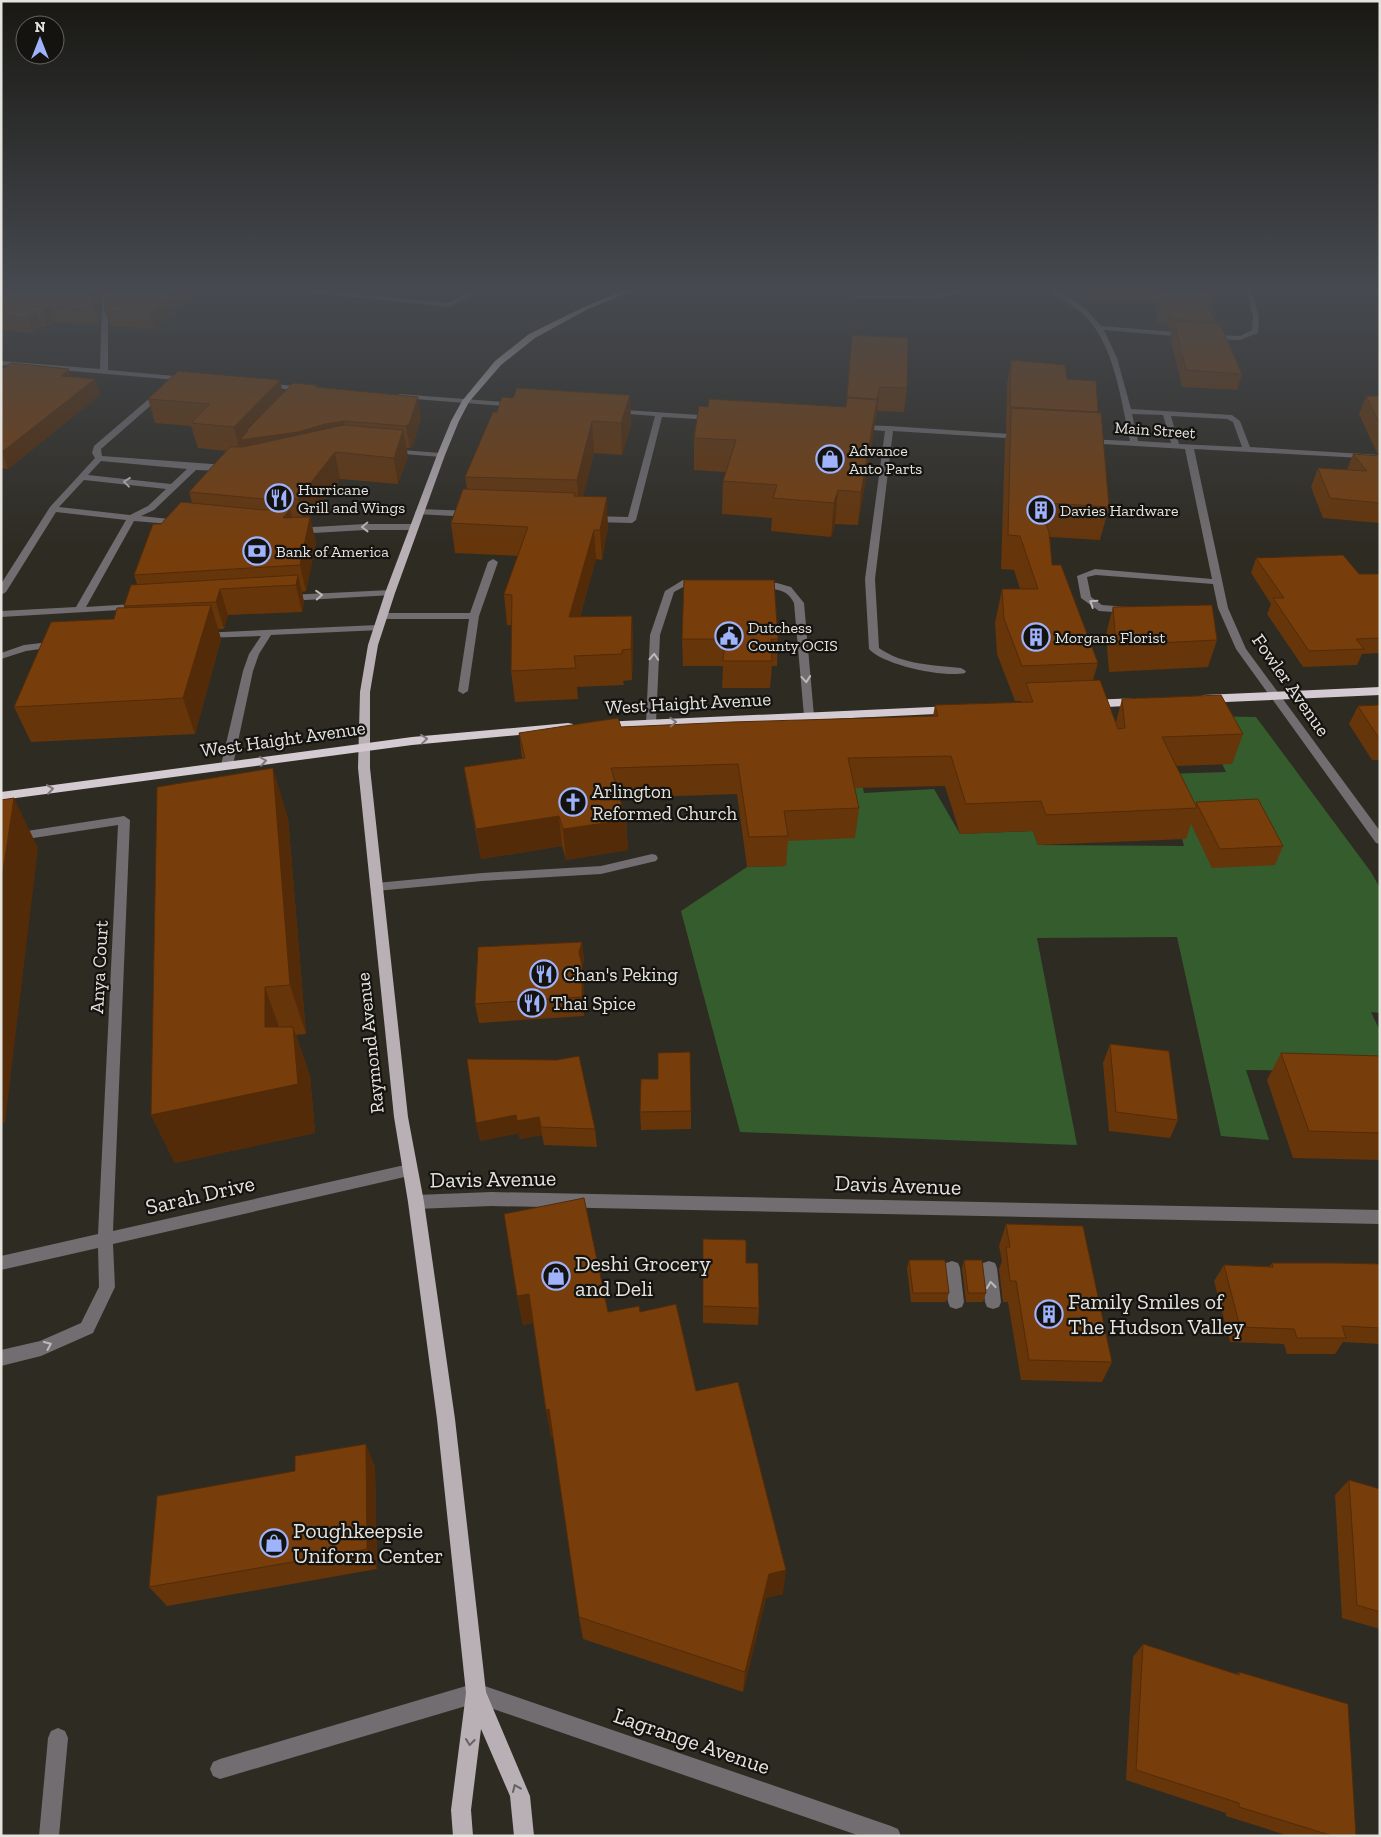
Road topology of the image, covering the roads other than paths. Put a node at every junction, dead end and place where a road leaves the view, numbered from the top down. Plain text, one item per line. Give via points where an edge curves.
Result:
1 (125, 374) edge
2 (489, 374) edge
3 (1118, 374) edge
4 (178, 378) junction
5 (198, 380) edge
6 (257, 385) edge
7 (306, 389) junction
8 (316, 390) edge
9 (300, 396) edge
10 (394, 396) edge
11 (466, 401) junction
12 (530, 406) edge
13 (603, 410) edge
14 (1126, 411) junction
15 (1166, 413) junction
16 (659, 414) junction
17 (726, 418) edge
18 (851, 426) edge
19 (889, 428) junction
20 (1038, 438) edge
21 (1076, 440) edge
22 (1134, 444) junction
23 (1176, 446) junction
24 (1190, 447) junction
25 (386, 450) edge
26 (1247, 450) junction
27 (441, 455) junction
28 (1380, 457) edge
29 (99, 458) junction
30 (235, 466) edge
31 (194, 467) junction
32 (83, 477) junction
33 (171, 488) junction
34 (53, 509) junction
35 (419, 512) junction
36 (477, 514) edge
37 (131, 518) junction
38 (584, 518) edge
39 (188, 524) edge
40 (414, 527) junction
41 (287, 531) edge
42 (493, 562) dead end
43 (1218, 582) junction
44 (711, 583) edge
45 (747, 585) edge
46 (1, 592) edge
47 (390, 593) junction
48 (276, 598) edge
49 (144, 607) edge
50 (78, 610) junction
51 (1138, 611) edge
52 (1, 614) edge
53 (382, 616) junction
54 (474, 616) junction
55 (378, 628) junction
56 (268, 633) junction
57 (190, 636) edge
58 (73, 643) edge
59 (1, 656) edge
60 (961, 671) dead end
61 (463, 691) dead end
62 (1380, 691) edge
63 (1274, 696) junction
64 (1187, 700) edge
65 (1158, 701) edge
66 (1070, 705) edge
67 (964, 710) edge
68 (809, 716) junction
69 (651, 723) junction
70 (364, 747) junction
71 (227, 765) junction
72 (1, 796) edge
73 (1, 839) edge
74 (1380, 840) edge
75 (652, 858) dead end
76 (376, 887) junction
77 (409, 1170) junction
78 (416, 1202) junction
79 (1380, 1217) edge
80 (105, 1241) junction
81 (1, 1263) edge
82 (952, 1268) dead end
83 (989, 1268) dead end
84 (956, 1302) dead end
85 (993, 1302) dead end
86 (1, 1358) edge
87 (476, 1693) junction
88 (58, 1738) dead end
89 (220, 1769) dead end
90 (49, 1836) edge
91 (463, 1836) edge
92 (524, 1836) edge
93 (891, 1836) edge

1 - 4 street
2 - 11 main road, Raymond Avenue
3 - 14 street
4 - 5 street
4 - 29 street via 97,448
6 - 7 street
7 - 8 street
7 - 9 street
10 - 11 street
11 - 12 street
11 - 27 main road, Raymond Avenue
13 - 16 street
14 - 15 street
14 - 22 street
15 - 23 street
15 - 26 street via 1229,417 1236,421
16 - 17 street
16 - 38 street via 632,520
18 - 19 street
19 - 20 street
19 - 60 street via 870,578 874,650 884,658 900,663
21 - 22 street, Main Street
22 - 23 street, Main Street
23 - 24 street, Main Street
24 - 26 street, Main Street
24 - 43 street, Fowler Avenue
25 - 27 street
26 - 28 street, Main Street
27 - 35 main road, Raymond Avenue
29 - 31 street
29 - 32 street via 87,468
30 - 31 street
31 - 33 street
33 -> 32 street
32 - 34 street
33 - 37 street via 148,510
34 - 37 street
34 - 46 street
35 - 36 street
35 - 40 main road, Raymond Avenue
37 - 39 street
37 - 50 street
40 -> 41 street
40 - 47 main road, Raymond Avenue
42 - 54 street
51 -> 43 street via 1098,608 1086,598 1082,576 1095,572
43 - 63 street, Fowler Avenue via 1223,617
69 -> 44 street via 656,635 670,591 683,583
45 -> 68 street via 784,586 797,598
48 -> 47 street
47 - 53 main road, Raymond Avenue
49 - 50 street
50 - 52 street
53 - 54 street
53 - 55 main road, Raymond Avenue
54 - 61 street
55 - 56 street
55 - 70 main road, Raymond Avenue via 365,692
56 - 57 street
56 - 71 street via 254,654 248,671
58 - 59 street via 24,648
62 - 63 highway
63 - 64 highway
63 - 74 street, Fowler Avenue
65 - 66 highway
67 - 68 highway, West Haight Avenue
69 -> 68 highway, West Haight Avenue
70 -> 69 highway, West Haight Avenue via 497,732
71 -> 70 highway, West Haight Avenue
70 - 76 main road, Raymond Avenue
72 -> 71 highway, West Haight Avenue
73 - 80 street, Anya Court via 124,820
75 - 76 street via 601,870
76 - 77 main road, Raymond Avenue
77 - 78 main road, Raymond Avenue
77 - 80 street, Sarah Drive
78 - 79 street, Davis Avenue via 491,1199
78 - 87 main road, Raymond Avenue via 446,1419
80 - 81 street, Sarah Drive
86 -> 80 street, Anya Court via 40,1348 87,1328 107,1287
82 - 84 street
85 -> 83 street
87 - 89 street
87 -> 91 main road, Raymond Avenue via 461,1810
92 -> 87 main road, Raymond Avenue via 520,1796
87 - 93 street, Lagrange Avenue
88 - 90 street

